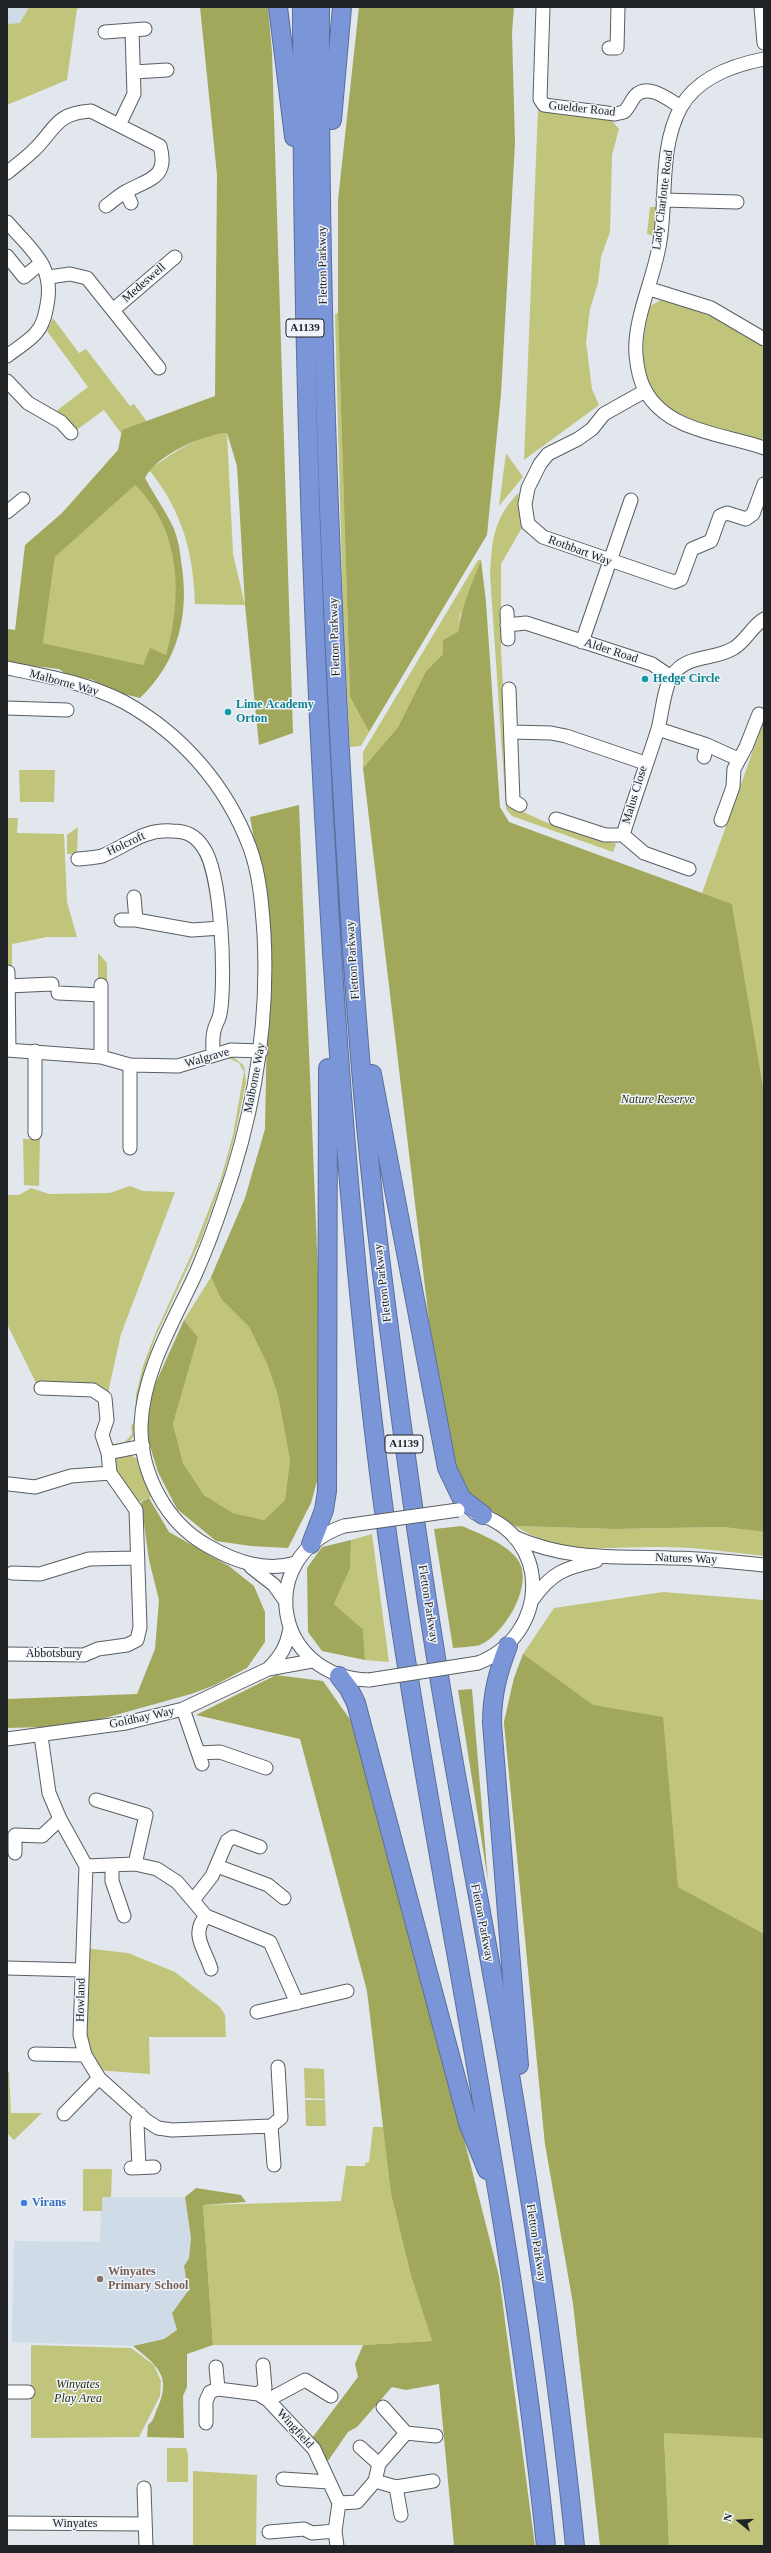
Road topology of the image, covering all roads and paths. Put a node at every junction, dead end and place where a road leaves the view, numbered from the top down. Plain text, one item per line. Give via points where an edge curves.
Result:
1 (278, 7) edge
2 (302, 7) edge
3 (320, 7) edge
4 (342, 7) edge
5 (543, 7) edge
6 (618, 7) edge
7 (761, 7) edge
8 (105, 32) dead end
9 (764, 43) edge
10 (609, 48) dead end
11 (764, 58) edge
12 (167, 70) dead end
13 (134, 72) junction
14 (681, 107) junction
15 (119, 125) junction
16 (7, 172) edge
17 (303, 193) junction
18 (663, 200) junction
19 (737, 202) dead end
20 (106, 206) dead end
21 (7, 222) edge
22 (322, 227) junction
23 (7, 256) edge
24 (175, 257) dead end
25 (41, 263) junction
26 (49, 277) junction
27 (650, 289) junction
28 (113, 310) junction
29 (764, 339) edge
30 (7, 356) edge
31 (159, 368) dead end
32 (7, 381) edge
33 (645, 390) junction
34 (71, 433) dead end
35 (764, 448) edge
36 (764, 484) edge
37 (23, 499) dead end
38 (631, 500) dead end
39 (7, 512) edge
40 (609, 561) junction
41 (764, 619) edge
42 (508, 639) dead end
43 (582, 642) junction
44 (7, 668) edge
45 (671, 677) junction
46 (509, 689) dead end
47 (7, 708) edge
48 (67, 710) dead end
49 (759, 714) dead end
50 (658, 729) junction
51 (512, 732) junction
52 (738, 759) junction
53 (645, 763) junction
54 (520, 805) dead end
55 (556, 820) dead end
56 (721, 820) dead end
57 (622, 835) junction
58 (78, 859) dead end
59 (690, 868) dead end
60 (134, 897) dead end
61 (329, 906) junction
62 (121, 920) dead end
63 (136, 920) junction
64 (221, 928) junction
65 (8, 972) edge
66 (353, 978) junction
67 (8, 986) junction
68 (8, 1050) edge
69 (35, 1051) junction
70 (261, 1052) junction
71 (214, 1055) junction
72 (101, 1058) junction
73 (130, 1065) junction
74 (35, 1133) dead end
75 (130, 1148) dead end
76 (41, 1388) dead end
77 (143, 1446) junction
78 (108, 1452) junction
79 (110, 1473) junction
80 (9, 1484) dead end
81 (483, 1515) junction
82 (514, 1537) junction
83 (311, 1544) junction
84 (136, 1558) junction
85 (607, 1558) junction
86 (243, 1562) junction
87 (296, 1563) junction
88 (764, 1565) edge
89 (12, 1573) dead end
90 (533, 1599) junction
91 (286, 1602) junction
92 (290, 1628) junction
93 (508, 1646) junction
94 (7, 1654) edge
95 (312, 1661) junction
96 (268, 1669) junction
97 (339, 1676) junction
98 (183, 1709) junction
99 (41, 1736) junction
100 (7, 1739) edge
101 (266, 1768) dead end
102 (96, 1800) dead end
103 (60, 1819) junction
104 (260, 1847) dead end
105 (15, 1853) dead end
106 (135, 1864) junction
107 (112, 1865) junction
108 (86, 1866) junction
109 (216, 1866) junction
110 (284, 1898) dead end
111 (194, 1899) junction
112 (124, 1916) dead end
113 (206, 1916) junction
114 (7, 1968) edge
115 (211, 1969) dead end
116 (82, 1970) junction
117 (347, 1991) dead end
118 (297, 2003) junction
119 (257, 2012) dead end
120 (35, 2054) dead end
121 (85, 2055) junction
122 (278, 2067) dead end
123 (99, 2078) junction
124 (64, 2114) dead end
125 (140, 2114) junction
126 (272, 2126) junction
127 (274, 2165) dead end
128 (154, 2167) dead end
129 (529, 2197) junction
130 (499, 2203) junction
131 (263, 2365) dead end
132 (216, 2367) dead end
133 (218, 2389) junction
134 (7, 2392) edge
135 (28, 2392) dead end
136 (331, 2396) dead end
137 (263, 2397) junction
138 (384, 2407) dead end
139 (206, 2423) dead end
140 (406, 2433) junction
141 (436, 2436) dead end
142 (360, 2447) dead end
143 (379, 2464) junction
144 (283, 2479) dead end
145 (375, 2481) junction
146 (433, 2481) dead end
147 (329, 2482) junction
148 (396, 2487) junction
149 (144, 2488) dead end
150 (339, 2503) junction
151 (401, 2515) dead end
152 (7, 2524) edge
153 (144, 2524) junction
154 (334, 2531) junction
155 (269, 2532) dead end
156 (146, 2546) edge
157 (337, 2546) edge
158 (546, 2546) edge
159 (575, 2546) edge

1 - 17 highway via 287,94
2 - 17 highway, Fletton Parkway / A1139
3 - 22 highway, Fletton Parkway / A1139
4 - 22 highway
5 - 14 street, Guelder Road via 540,100 544,105 615,114 624,112 643,91 655,92
6 - 10 street via 617,48
7 - 9 street
8 - 13 street via 138,30
11 - 14 street, Lady Charlotte Road via 724,70 702,83
12 - 13 street
13 - 15 street via 134,94
14 - 18 street, Lady Charlotte Road via 671,134
15 - 16 street via 91,111 78,112 54,124 34,150
15 - 20 street via 160,146 164,158 160,172 152,180 128,197
17 - 61 highway, Fletton Parkway / A1139 via 315,632
18 - 19 street
18 - 27 street, Lady Charlotte Road via 660,241
21 - 25 street
22 - 66 highway, Fletton Parkway / A1139 via 334,632
23 - 25 street via 24,277
24 - 28 street, Medeswell
25 - 26 street
26 - 28 street, Medeswell via 70,274 86,278
26 - 30 street via 45,319 36,334
27 - 29 street via 711,308
27 - 33 street, Lady Charlotte Road via 642,309 636,355
28 - 31 street, Medeswell
32 - 34 street via 28,403 61,422
33 - 35 street via 658,406 675,420 704,432
33 - 40 street, Rothbart Way via 604,414 592,429 578,439 548,454 528,488 525,504 528,524 543,537
36 - 40 street, Rothbart Way via 753,514 746,519 728,512 720,516 711,541 692,549 681,579 674,582
37 - 39 street
38 - 40 street
40 - 43 street
41 - 45 street via 755,624 735,648 721,654 693,659 680,667
42 - 43 street, Alder Road via 507,618
43 - 45 street, Alder Road via 652,664
44 - 70 street, Malborne Way via 88,686 122,701 151,719 194,756 211,776 233,810 251,850 259,886 266,967
45 - 50 street, Malus Close
46 - 51 street
47 - 48 street
49 - 52 street via 746,747
50 - 52 street via 705,751
50 - 53 street, Malus Close
51 - 53 street via 566,736
51 - 54 street via 513,800
52 - 56 street via 734,769 733,787
53 - 57 street, Malus Close
55 - 57 street via 605,835
57 - 59 street, Malus Close via 644,853
58 - 64 street, Holcroft via 102,856 137,836 152,832 186,832 204,847 212,866
60 - 63 street
61 - 83 highway via 327,1490 324,1510
61 - 130 highway, Fletton Parkway / A1139 via 356,1271 381,1483 404,1647
62 - 63 street
63 - 64 street via 177,929
64 - 71 street, Holcroft via 222,982 220,1014 214,1031
65 - 67 street, Walgrave
66 - 81 highway via 447,1468 462,1499
66 - 129 highway, Fletton Parkway / A1139 via 366,1130 409,1479 434,1650 508,2062
67 - 68 street, Walgrave
67 - 72 street via 101,990
68 - 69 street, Walgrave
69 - 72 street, Walgrave
69 - 74 street
70 - 71 street, Walgrave via 231,1050
70 - 77 street, Malborne Way via 243,1134 223,1202 197,1271 168,1331 148,1385 141,1428
71 - 73 street, Walgrave via 178,1066
72 - 73 street, Walgrave
73 - 75 street
76 - 78 street, Abbotsbury via 93,1390 105,1398 107,1420 102,1435
77 - 78 street
77 - 86 street, Malborne Way via 153,1482 172,1517 183,1530
78 - 79 street, Abbotsbury
79 - 80 street via 71,1476 35,1487
79 - 84 street, Abbotsbury via 136,1510
81 - 82 street via 505,1528
81 - 83 street, bridge via 458,1510 344,1526
82 - 85 street, Natures Way via 557,1552
82 - 90 street via 530,1566
83 - 87 street
84 - 89 street via 89,1559 40,1574
84 - 94 street, Abbotsbury via 140,1627 137,1640 127,1645 98,1649 84,1655
85 - 88 street, Natures Way via 670,1558
85 - 90 street, Natures Way via 560,1570 544,1583
86 - 87 street, Malborne Way via 280,1568
86 - 91 street, Malborne Way via 274,1585
87 - 91 street via 288,1582
90 - 93 street via 524,1625
91 - 92 street
92 - 95 street
92 - 96 street, Goldhay Way via 287,1644 280,1658
93 - 97 street, bridge via 478,1663 369,1680
93 - 129 highway via 497,1674 492,1700 492,1723
95 - 96 street, Goldhay Way
95 - 97 street
96 - 98 street, Goldhay Way
97 - 130 highway via 356,1703 468,2123
98 - 99 street, Goldhay Way via 126,1722
98 - 101 street via 201,1759 220,1752
99 - 100 street, Goldhay Way
99 - 103 street via 49,1794
102 - 106 street via 146,1816
103 - 105 street via 42,1836 15,1835
103 - 108 street
104 - 109 street via 233,1837 227,1840
106 - 107 street
106 - 111 street via 157,1869 177,1882
107 - 108 street
107 - 112 street via 112,1881
108 - 116 street, Howland
109 - 110 street via 268,1885
109 - 111 street via 206,1886
111 - 113 street
113 - 115 street via 199,1926 198,1936
113 - 118 street via 270,1942
114 - 116 street
116 - 121 street, Howland via 80,2035
117 - 118 street
118 - 119 street
120 - 121 street
121 - 123 street, Howland
122 - 126 street via 281,2118
123 - 124 street
123 - 125 street, Howland
125 - 126 street, Howland via 158,2128 172,2130
125 - 128 street via 137,2123 135,2168
126 - 127 street
129 - 159 highway, Fletton Parkway / A1139 via 547,2313
130 - 158 highway, Fletton Parkway / A1139 via 517,2315
131 - 137 street
132 - 133 street
133 - 137 street
133 - 139 street via 210,2392 206,2401
134 - 135 street
136 - 137 street, Wingfield via 305,2380
137 - 147 street, Wingfield via 314,2449
138 - 140 street
140 - 141 street
140 - 143 street
142 - 143 street
143 - 145 street
144 - 147 street
145 - 148 street
145 - 150 street via 357,2502
146 - 148 street
147 - 150 street, Wingfield
148 - 151 street
149 - 153 street
150 - 154 street
152 - 153 street, Winyates
153 - 156 street
154 - 155 street via 312,2533 304,2529
154 - 157 street

